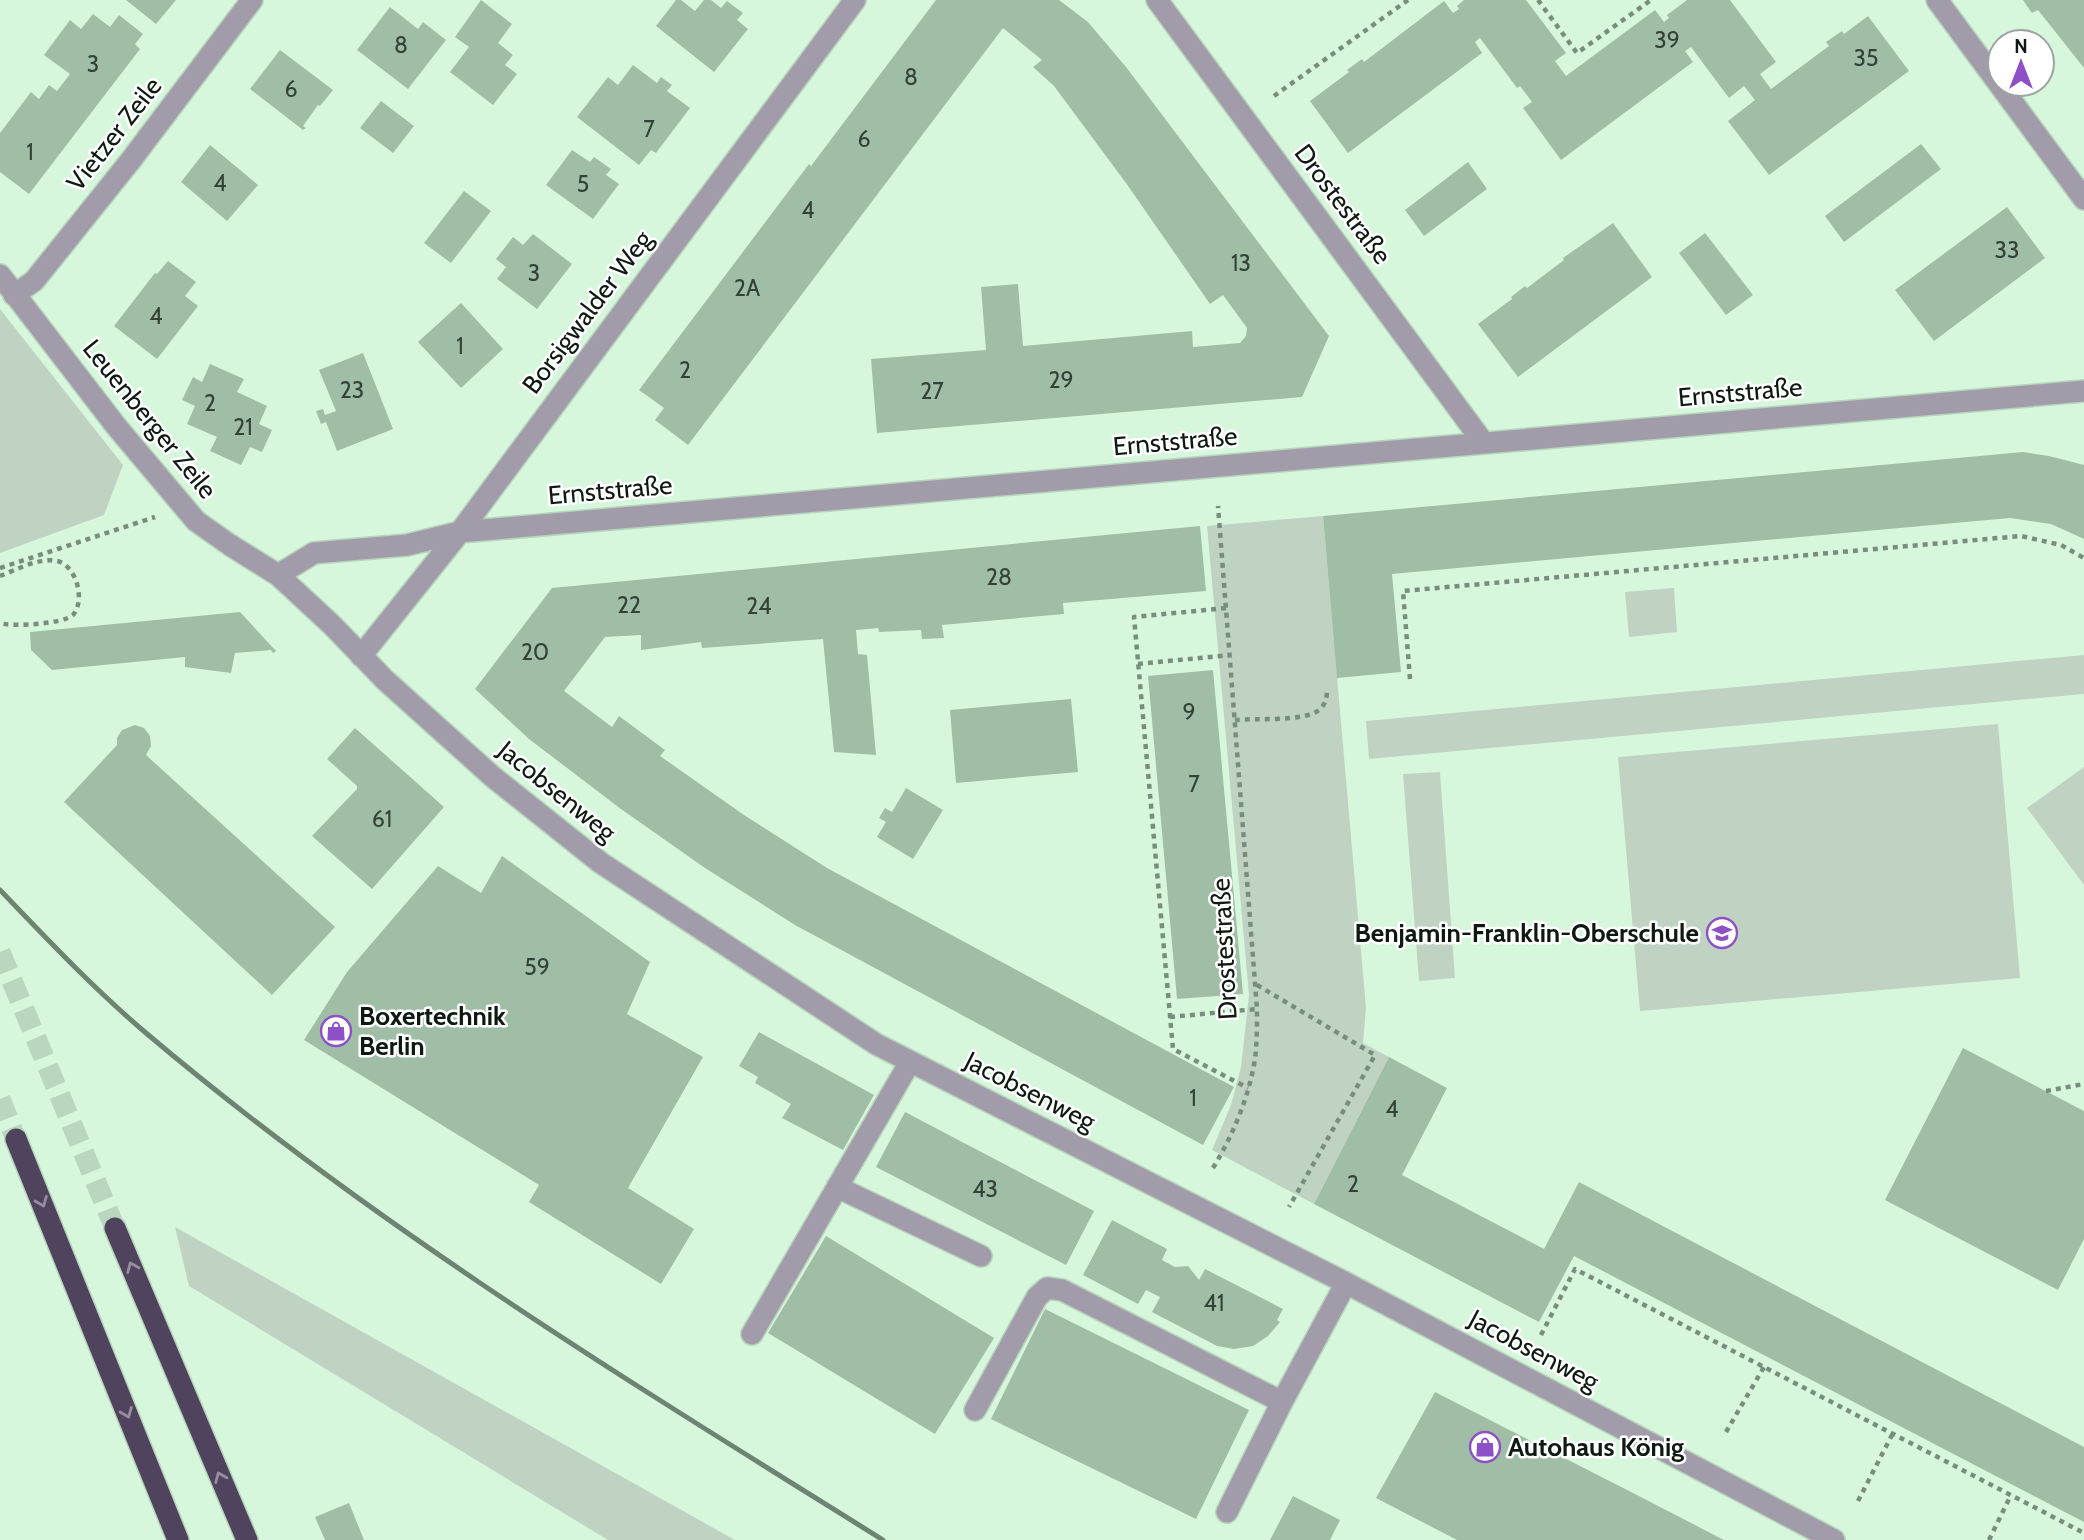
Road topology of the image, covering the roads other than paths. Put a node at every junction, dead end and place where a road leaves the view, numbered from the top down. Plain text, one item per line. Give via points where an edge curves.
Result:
1 (252, 0) edge
2 (855, 0) edge
3 (1157, 0) edge
4 (1937, 0) edge
5 (2084, 199) edge
6 (0, 275) edge
7 (14, 295) junction
8 (2084, 391) edge
9 (1483, 442) junction
10 (460, 532) junction
11 (278, 575) junction
12 (361, 656) junction
13 (910, 1062) junction
14 (16, 1139) tunnel mouth
15 (837, 1188) junction
16 (115, 1228) tunnel mouth
17 (981, 1256) dead end
18 (1346, 1283) junction
19 (752, 1334) dead end
20 (1282, 1402) junction
21 (975, 1410) dead end
22 (1227, 1512) dead end
23 (178, 1540) edge
24 (247, 1540) edge
25 (1834, 1540) edge

1 - 7 street, Vietzer Zeile via 34,281
2 - 10 street, Borsigwalder Weg
3 - 9 street, Drostestraße
4 - 5 street
6 - 7 street, Leuenberger Zeile
7 - 11 street, Leuenberger Zeile via 196,520
8 - 9 street, Ernststraße
9 - 10 street, Ernststraße
10 - 11 street, Ernststraße via 407,545 314,553
10 - 12 street, Borsigwalder Weg
11 - 12 street, Jacobsenweg
12 - 13 street, Jacobsenweg via 493,777 601,863
13 - 15 street
13 - 18 street, Jacobsenweg
14 -> 23 highway
15 - 17 street
15 - 19 street
24 -> 16 highway
18 - 20 street
18 - 25 street, Jacobsenweg
20 - 21 street via 1062,1290 1047,1288 1037,1297
20 - 22 street

